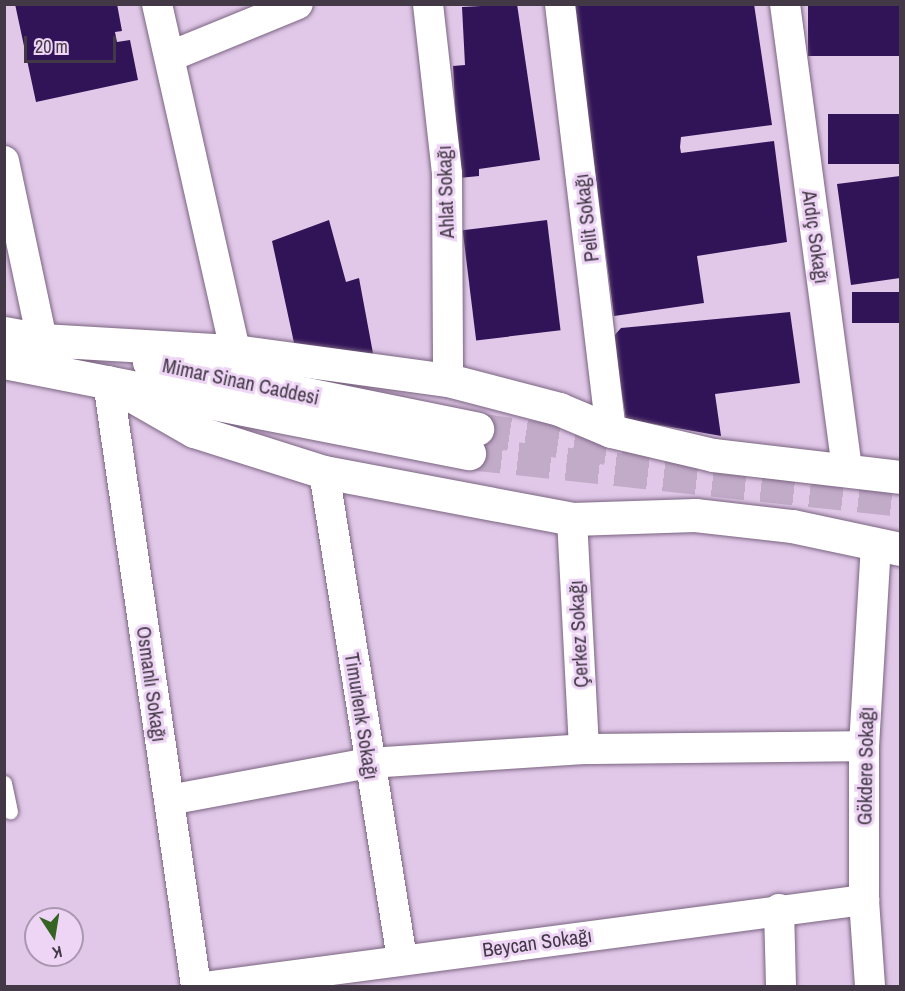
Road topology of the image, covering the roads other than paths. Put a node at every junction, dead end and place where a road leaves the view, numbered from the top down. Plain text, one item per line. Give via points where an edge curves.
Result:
1 (157, 4) edge
2 (298, 4) edge
3 (428, 4) edge
4 (560, 4) edge
5 (785, 4) edge
6 (171, 56) junction
7 (4, 161) edge
8 (4, 333) edge
9 (42, 340) junction
10 (235, 351) junction
11 (4, 362) edge
12 (448, 380) junction
13 (108, 382) junction
14 (611, 431) junction
15 (847, 470) junction
16 (324, 472) junction
17 (900, 477) edge
18 (572, 519) junction
19 (892, 545) edge
20 (864, 746) junction
21 (584, 749) junction
22 (369, 763) junction
23 (4, 783) edge
24 (169, 800) junction
25 (10, 811) dead end
26 (864, 900) junction
27 (779, 909) junction
28 (402, 960) junction
29 (196, 987) edge
30 (211, 987) edge
31 (781, 987) edge
32 (870, 987) edge

1 - 6 street
2 - 6 street
3 - 12 street, Ahlat Sokağı via 447,174
4 - 14 street, Pelit Sokağı
5 - 15 street, Ardıç Sokağı
6 - 10 street
7 - 9 street
8 - 9 main road, Mimar Sinan Caddesi
9 - 10 main road
9 - 13 main road, Mimar Sinan Caddesi via 473,441
10 - 12 main road
11 - 13 main road, Mimar Sinan Caddesi
12 - 14 main road via 559,410
13 - 16 main road via 194,432
13 - 24 street, Osmanlı Sokağı
14 - 15 main road via 713,455
15 - 17 main road
16 - 18 main road
16 - 22 street, Timurlenk Sokağı
18 - 19 main road via 695,515 792,526
18 - 21 street, Çerkez Sokağı
19 - 20 street, Gökdere Sokağı
20 - 21 street
20 - 26 street, Gökdere Sokağı
21 - 22 street
22 - 24 street
22 - 28 street, Timurlenk Sokağı
23 - 25 lane
24 - 29 street, Osmanlı Sokağı
26 - 27 street, Beycan Sokağı
26 - 32 street, Gökdere Sokağı
27 - 28 street, Beycan Sokağı
27 - 31 street
28 - 30 street, Beycan Sokağı

